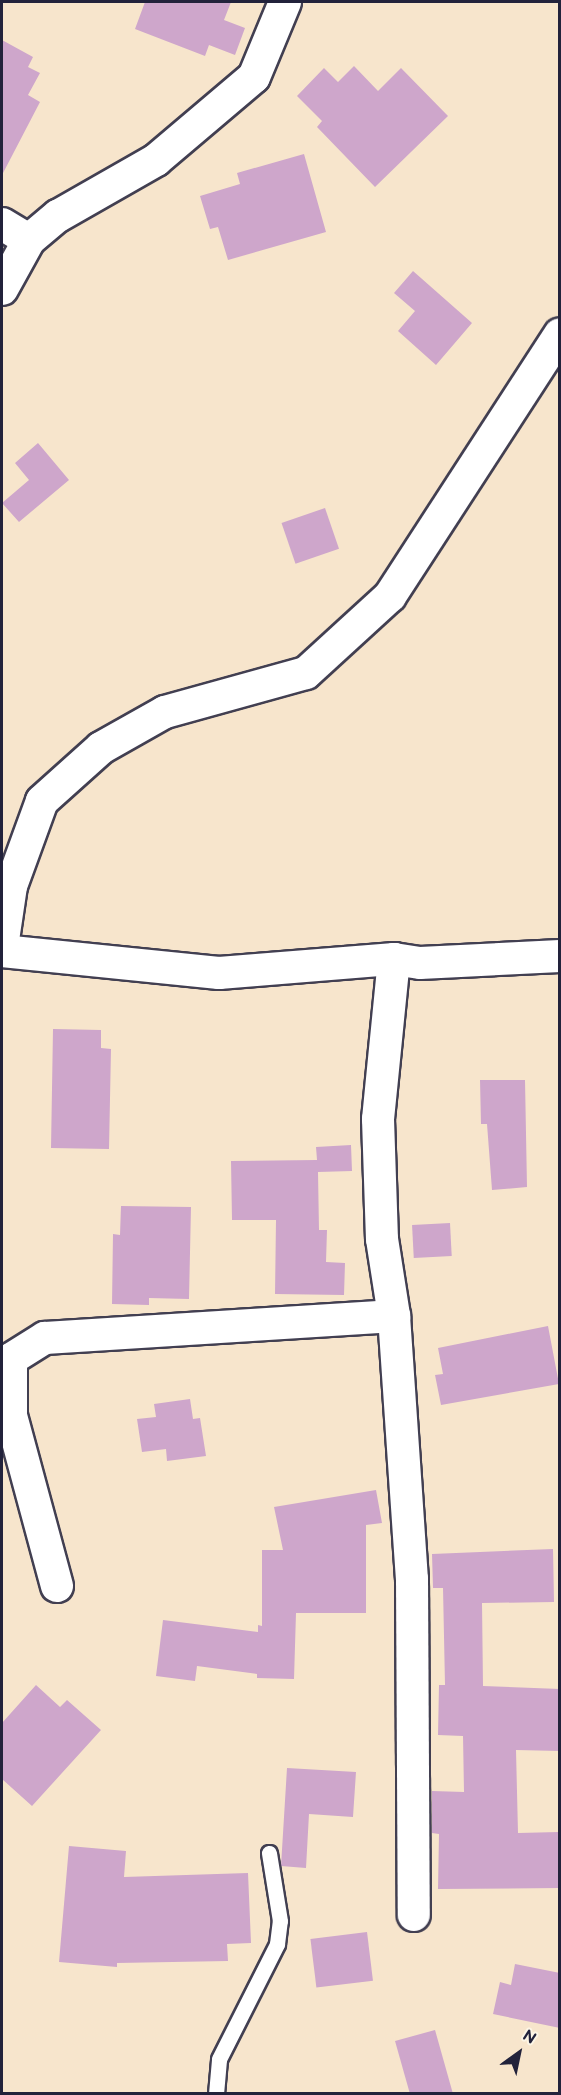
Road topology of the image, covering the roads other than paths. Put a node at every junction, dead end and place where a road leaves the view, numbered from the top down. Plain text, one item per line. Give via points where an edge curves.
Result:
1 (285, 2) edge
2 (2, 224) edge
3 (29, 240) junction
4 (2, 290) edge
5 (560, 334) edge
6 (2, 947) edge
7 (2, 951) edge
8 (560, 956) edge
9 (394, 959) junction
10 (394, 1316) junction
11 (57, 1586) dead end
12 (269, 1853) dead end
13 (414, 1915) dead end
14 (216, 2094) edge

1 - 3 street via 254,77 156,160 58,216
2 - 3 street
3 - 4 street
5 - 6 street via 390,596 306,673 165,712 100,748 42,801 10,886
7 - 9 street via 219,973
8 - 9 street via 420,963
9 - 10 street via 378,1119 382,1239
10 - 11 street via 45,1338 11,1359 11,1416
10 - 13 street via 412,1580
12 - 14 lane via 280,1921 277,1944 219,2060

